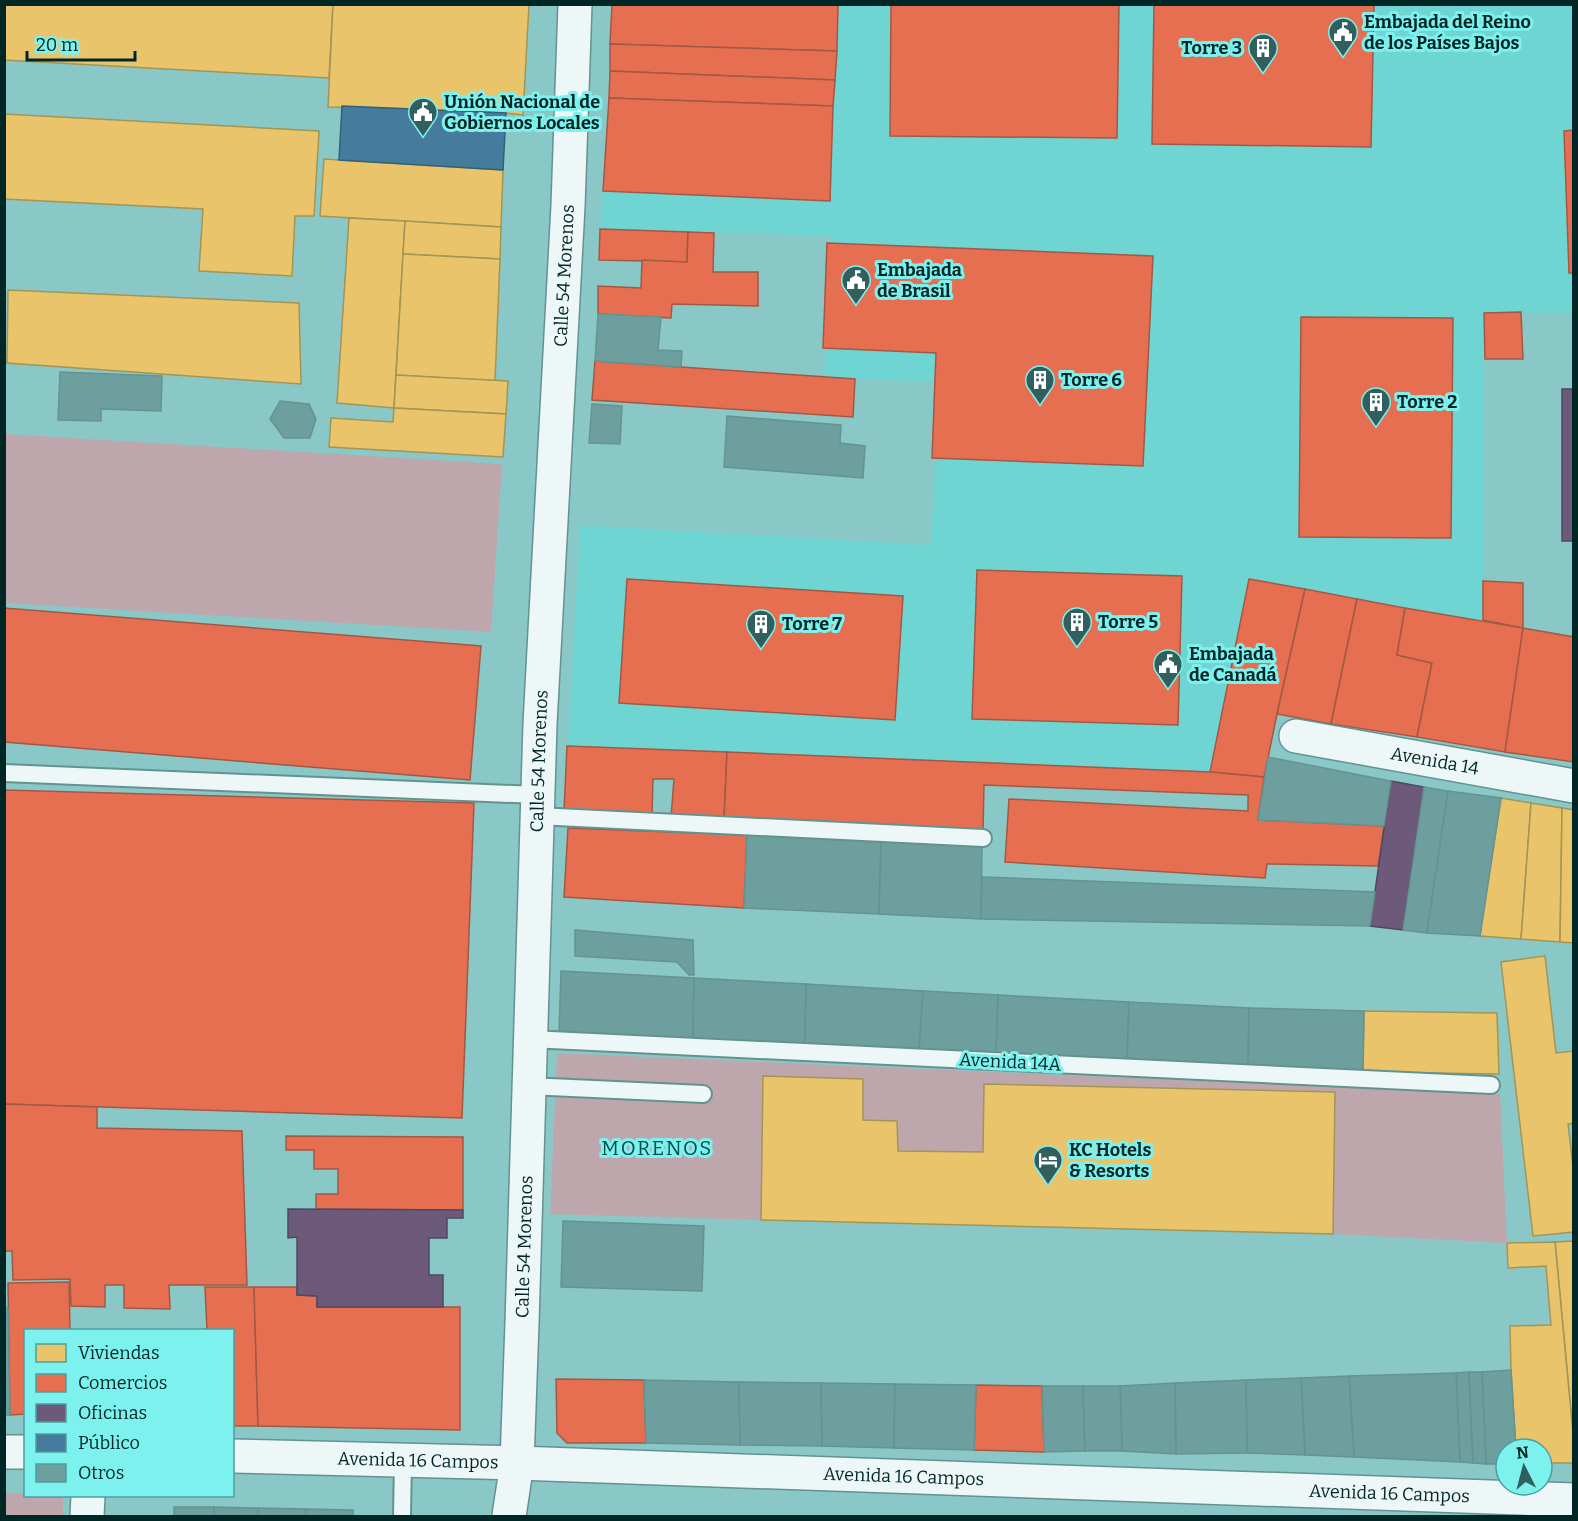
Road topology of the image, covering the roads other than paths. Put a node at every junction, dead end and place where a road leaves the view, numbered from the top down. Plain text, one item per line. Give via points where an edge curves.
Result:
1 (575, 4) edge
2 (1296, 736) dead end
3 (4, 773) edge
4 (1574, 786) edge
5 (537, 805) junction
6 (984, 838) dead end
7 (530, 1039) junction
8 (1491, 1085) dead end
9 (528, 1086) junction
10 (703, 1094) dead end
11 (4, 1452) edge
12 (24, 1452) edge
13 (234, 1456) edge
14 (403, 1461) junction
15 (517, 1463) junction
16 (88, 1497) edge
17 (1574, 1500) edge
18 (87, 1516) edge
19 (402, 1516) edge
20 (509, 1516) edge

1 - 5 street, Calle 54 Morenos
2 - 4 street, Avenida 14
3 - 5 lane
5 - 6 lane
5 - 7 street, Calle 54 Morenos
7 - 8 lane, Avenida 14A
7 - 9 street, Calle 54 Morenos
9 - 10 lane
9 - 15 street, Calle 54 Morenos
11 - 12 street
13 - 14 street, Avenida 16 Campos
14 - 15 street, Avenida 16 Campos
14 - 19 lane
15 - 17 street, Avenida 16 Campos
15 - 20 street, Calle 54 Morenos
16 - 18 street

